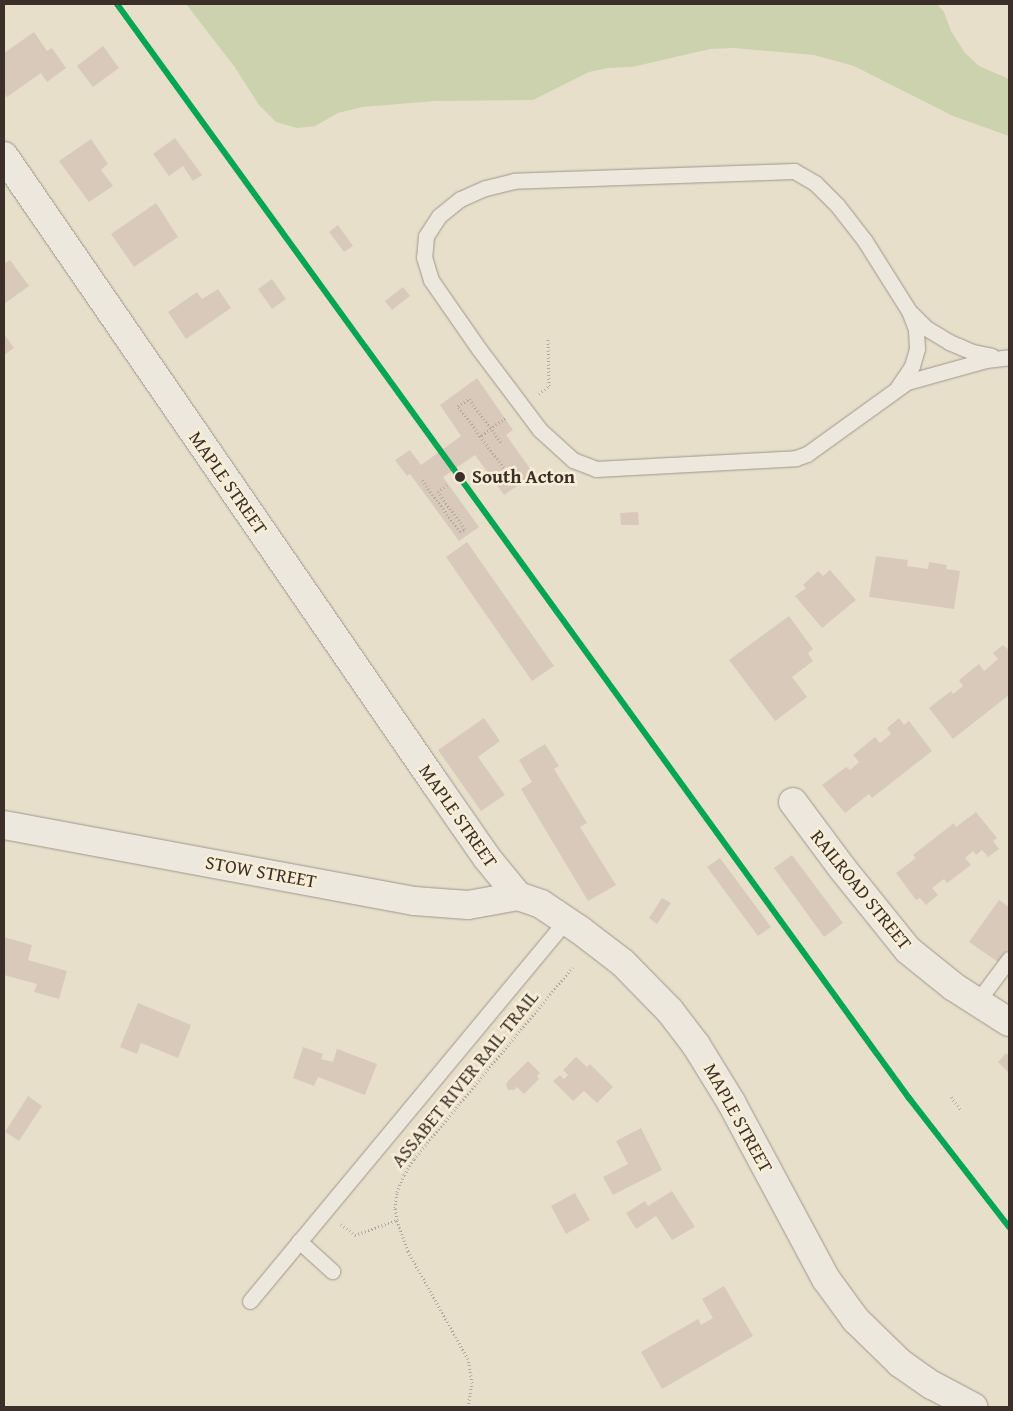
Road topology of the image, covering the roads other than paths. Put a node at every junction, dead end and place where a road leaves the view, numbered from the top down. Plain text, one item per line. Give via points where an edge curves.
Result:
1 (4, 156) edge
2 (909, 311) junction
3 (1005, 357) edge
4 (898, 387) junction
5 (793, 802) dead end
6 (4, 825) edge
7 (518, 896) junction
8 (566, 920) junction
9 (1009, 960) edge
10 (977, 1002) junction
11 (1009, 1022) edge
12 (299, 1241) junction
13 (332, 1271) dead end
14 (250, 1301) dead end
15 (973, 1407) edge

1 - 7 street, MAPLE STREET via 491,864
2 - 3 lane via 926,328 949,342 973,352
2 - 4 lane via 916,329 917,349 912,366
2 - 4 lane via 865,241 838,206 815,183 794,171 514,181 478,191 449,207 432,225 424,246 431,280 479,349 540,430 566,455 588,467 605,469 796,458 807,454
3 - 4 lane via 918,378
5 - 10 street, RAILROAD STREET via 902,943 928,967
6 - 7 street, STOW STREET via 414,900 468,906
7 - 8 street, MAPLE STREET via 533,900
8 - 12 lane
8 - 15 street, MAPLE STREET via 628,968 670,1011 696,1045 731,1102 826,1279 856,1320 900,1363
9 - 10 lane
10 - 11 street, RAILROAD STREET
12 - 13 lane
12 - 14 lane

